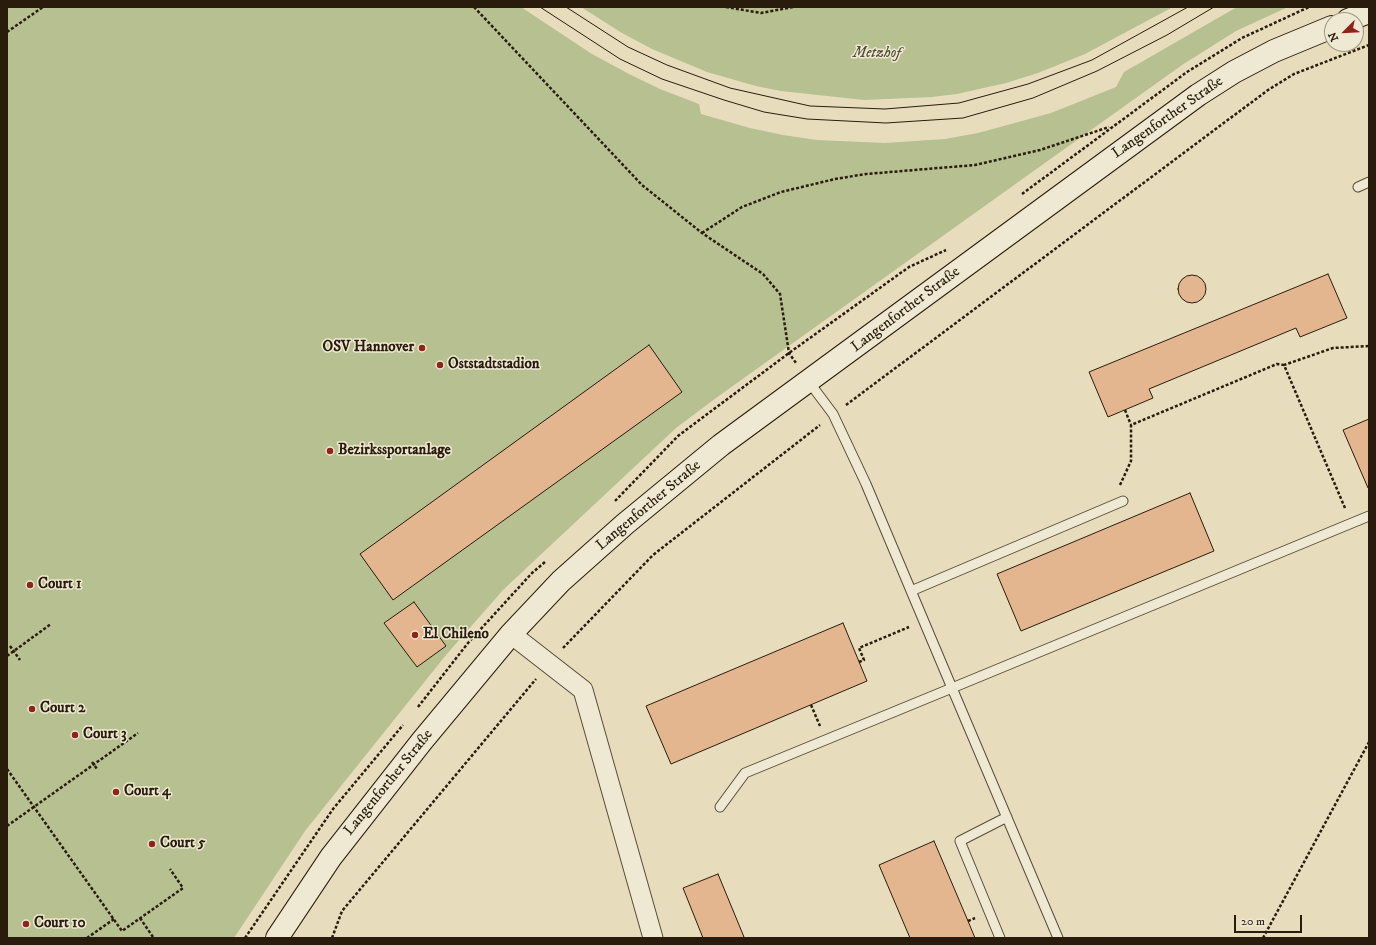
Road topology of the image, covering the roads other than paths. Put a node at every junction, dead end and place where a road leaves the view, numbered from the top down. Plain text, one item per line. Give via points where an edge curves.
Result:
1 (1324, 30) edge
2 (1369, 182) edge
3 (1358, 187) dead end
4 (809, 382) junction
5 (1123, 501) road end
6 (1369, 516) edge
7 (911, 591) junction
8 (510, 634) junction
9 (952, 688) junction
10 (720, 807) dead end
11 (1007, 817) junction
12 (277, 938) edge
13 (653, 938) edge
14 (1000, 938) edge
15 (1058, 938) edge

1 - 4 main road, Langenforther Straße via 1274,51 1198,95
2 - 3 lane
4 - 7 lane via 833,414
4 - 8 main road, Langenforther Straße via 721,446 625,524 561,581
5 - 7 lane
6 - 9 lane
7 - 9 lane
8 - 12 main road, Langenforther Straße via 331,857
8 - 13 street via 583,690
9 - 10 lane via 745,773
9 - 11 lane
11 - 14 lane via 960,841
11 - 15 lane

